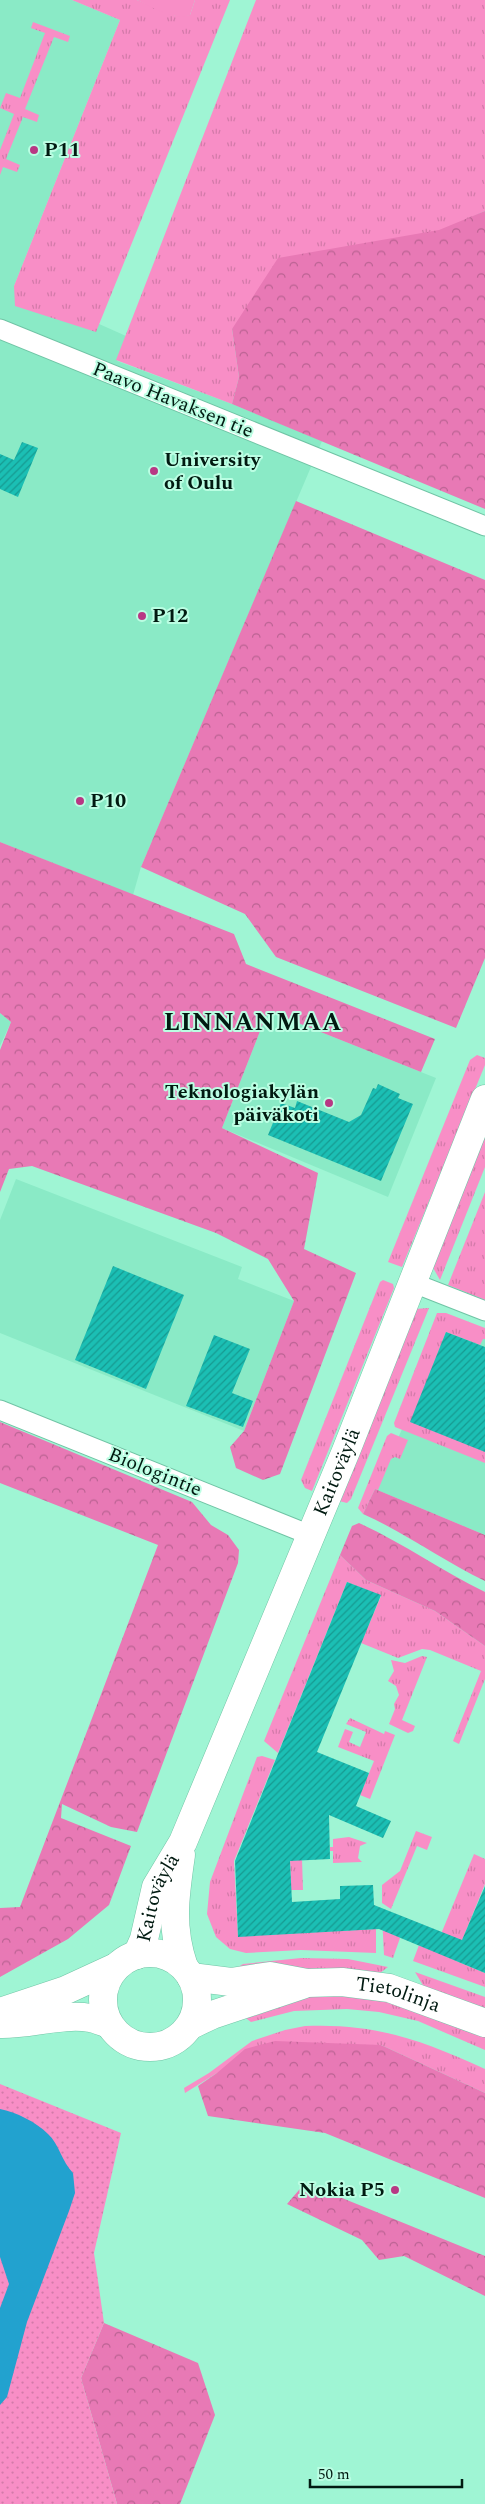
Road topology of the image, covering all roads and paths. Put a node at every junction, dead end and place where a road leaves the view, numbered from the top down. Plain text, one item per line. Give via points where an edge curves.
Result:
1 (0, 329) edge
2 (485, 526) edge
3 (485, 1099) edge
4 (412, 1282) junction
5 (485, 1311) edge
6 (0, 1410) edge
7 (310, 1535) junction
8 (183, 1842) junction
9 (127, 1961) junction
10 (188, 1972) junction
11 (307, 1983) junction
12 (0, 2012) edge
13 (485, 2023) edge
14 (0, 2024) edge
15 (109, 2024) junction
16 (190, 2025) junction

1 - 2 street, Paavo Havaksen tie
3 - 4 street, Kaitoväylä
4 - 5 street
4 - 7 street, Kaitoväylä
6 - 7 street, Biologintie
7 - 8 street, Kaitoväylä
8 - 9 street, Kaitoväylä via 156,1887 144,1939
8 - 10 street, Kaitoväylä via 174,1920 176,1945
9 - 10 street via 150,1953 162,1955
9 - 12 street via 66,1990
9 - 15 street via 104,1988 103,2007
10 - 11 street, Tietolinja via 231,1982 270,1976
10 - 16 street via 197,2002
11 - 13 street, Tietolinja via 342,1982 389,1988
11 - 16 street, Tietolinja
14 - 15 street via 68,2017 90,2018
15 - 16 street via 126,2041 149,2048 173,2042

